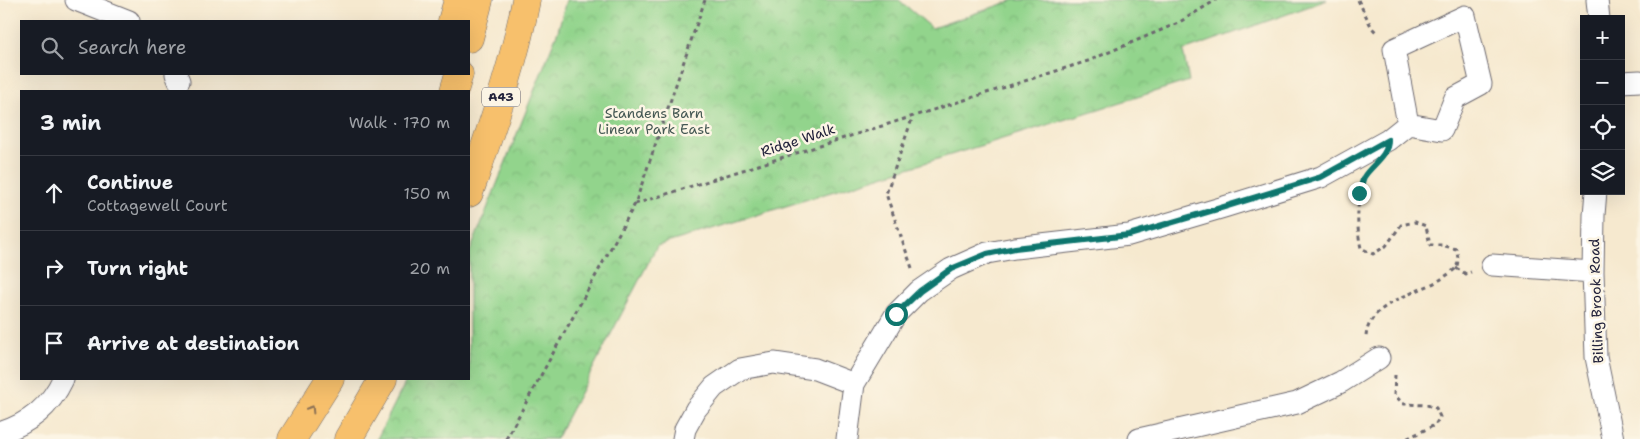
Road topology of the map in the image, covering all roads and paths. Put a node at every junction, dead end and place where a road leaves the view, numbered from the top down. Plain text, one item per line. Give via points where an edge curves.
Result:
1 (76, 0) edge
2 (458, 0) edge
3 (479, 0) edge
4 (526, 0) edge
5 (540, 0) edge
6 (705, 0) edge
7 (1216, 0) edge
8 (1358, 0) edge
9 (1597, 0) edge
10 (1599, 15) edge
11 (126, 20) edge
12 (452, 20) edge
13 (470, 34) edge
14 (1394, 49) junction
15 (447, 75) edge
16 (459, 75) edge
17 (1640, 81) edge
18 (1625, 82) edge
19 (449, 90) edge
20 (454, 90) edge
21 (496, 115) junction
22 (914, 115) junction
23 (1408, 124) junction
24 (1364, 177) dead end
25 (470, 189) edge
26 (1596, 195) edge
27 (635, 204) junction
28 (1492, 265) dead end
29 (1593, 272) junction
30 (920, 291) junction
31 (1379, 358) junction
32 (62, 380) edge
33 (329, 380) edge
34 (382, 380) edge
35 (854, 384) junction
36 (0, 433) edge
37 (292, 439) edge
38 (348, 439) edge
39 (506, 439) edge
40 (683, 439) edge
41 (847, 439) edge
42 (1139, 439) edge
43 (1406, 439) edge
44 (1613, 439) edge

1 - 11 street
2 - 12 highway
3 - 13 highway
4 - 21 highway, A43
5 - 21 highway
6 - 27 path
7 - 22 path, Ridge Walk via 1178,23 1088,61
8 - 14 path via 1372,28
9 - 10 street
14 - 23 street
14 - 23 street via 1464,16 1480,84 1455,98 1442,130
15 - 19 highway
16 - 20 highway
17 - 18 street
21 - 25 highway, A43
22 - 27 path, Ridge Walk
22 - 30 path via 886,194
23 - 30 street via 1388,140 1321,177 1129,235 987,254 951,269
24 - 31 path via 1359,193 1362,248 1373,254 1386,246 1401,225 1415,222 1426,226 1430,245 1456,249 1458,257 1456,268 1446,276 1404,296 1373,317 1366,332 1366,341
26 - 29 street, Billing Brook Road
27 - 39 path
28 - 29 street
29 - 44 street, Billing Brook Road via 1596,358
30 - 35 street via 896,314
31 - 42 street via 1341,382 1297,402
31 - 43 path via 1395,357 1394,395 1404,404 1436,408 1440,417 1435,425
32 - 36 street via 38,415
37 -> 33 highway
34 - 38 highway
35 - 40 street via 815,369 774,363 740,369 714,387 696,409
35 - 41 street

